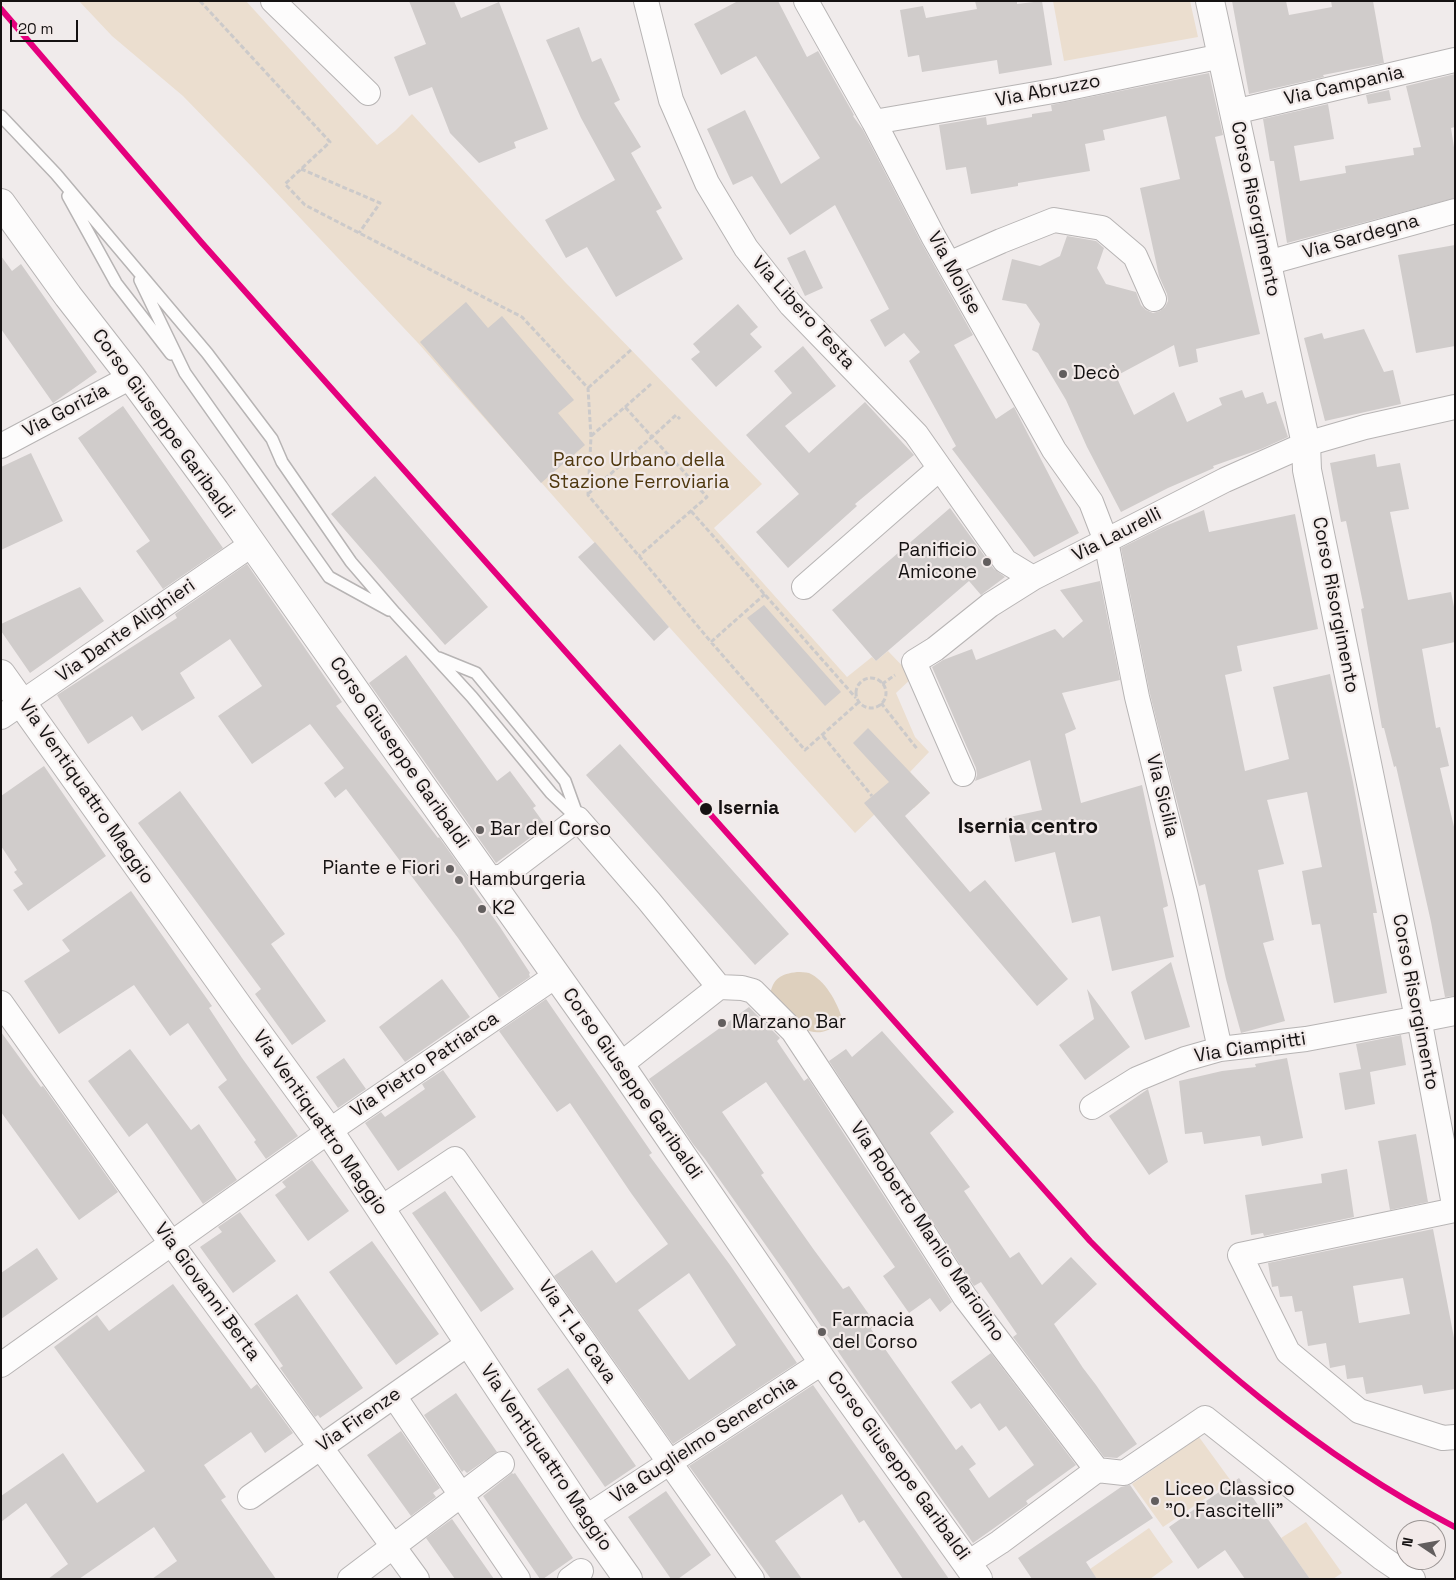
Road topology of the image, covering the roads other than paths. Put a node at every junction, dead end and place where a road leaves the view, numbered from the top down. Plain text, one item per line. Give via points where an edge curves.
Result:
1 (273, 1) edge
2 (646, 1) edge
3 (806, 1) edge
4 (1210, 1) edge
5 (1222, 56) junction
6 (1455, 60) edge
7 (368, 94) dead end
8 (1234, 112) junction
9 (1, 116) edge
10 (874, 122) junction
11 (56, 174) junction
12 (1, 203) edge
13 (1455, 211) edge
14 (132, 263) junction
15 (1267, 263) junction
16 (949, 264) junction
17 (1154, 299) dead end
18 (185, 373) junction
19 (131, 377) junction
20 (1455, 407) edge
21 (1306, 444) junction
22 (1, 446) edge
23 (940, 468) junction
24 (1106, 541) junction
25 (251, 545) junction
26 (1033, 578) junction
27 (804, 587) dead end
28 (395, 613) junction
29 (433, 655) junction
30 (1, 674) edge
31 (12, 709) edge
32 (963, 774) dead end
33 (578, 819) junction
34 (488, 879) junction
35 (557, 974) junction
36 (719, 987) junction
37 (1, 1003) edge
38 (1455, 1011) edge
39 (1419, 1018) junction
40 (1220, 1050) junction
41 (620, 1065) junction
42 (1092, 1107) dead end
43 (329, 1131) junction
44 (380, 1209) junction
45 (1455, 1210) edge
46 (171, 1243) junction
47 (469, 1343) junction
48 (823, 1362) junction
49 (1, 1365) edge
50 (394, 1396) junction
51 (1455, 1437) edge
52 (321, 1447) junction
53 (670, 1463) junction
54 (502, 1464) dead end
55 (1097, 1470) junction
56 (461, 1494) junction
57 (250, 1497) dead end
58 (585, 1518) junction
59 (393, 1547) junction
60 (973, 1571) edge
61 (350, 1579) edge
62 (417, 1579) edge
63 (518, 1579) edge
64 (628, 1579) edge
65 (752, 1579) edge
66 (1413, 1579) edge

1 - 7 street
2 - 23 street, Via Libero Testa via 671,100 707,183 746,248 791,305 916,434
3 - 10 street, Via Molise
4 - 5 main road, Corso Risorgimento
5 - 8 main road, Corso Risorgimento
5 - 10 street, Via Abruzzo via 1059,90
6 - 8 street, Via Campania
8 - 15 main road, Corso Risorgimento
9 - 11 lane
10 - 16 street, Via Molise
11 - 14 lane
11 - 18 lane via 116,283
12 - 19 main road, Corso Giuseppe Garibaldi
13 - 15 street, Via Sardegna
14 - 18 lane
14 - 28 lane via 207,353 272,439 282,462 351,562
15 - 21 main road, Corso Risorgimento
16 - 17 street via 1054,220 1102,228 1135,256
16 - 24 street, Via Molise via 1054,450 1091,502
18 - 28 lane via 329,577
19 - 22 street, Via Gorizia
19 - 25 main road, Corso Giuseppe Garibaldi
20 - 21 street, Via Laurelli
21 - 24 street, Via Laurelli via 1225,480
21 - 39 main road, Corso Risorgimento via 1307,470
23 - 26 street, Via Libero Testa via 1005,562
23 - 27 street
24 - 26 street, Via Laurelli
24 - 40 street, Via Sicilia via 1138,697
25 - 31 street, Via Dante Alighieri
25 - 34 main road, Corso Giuseppe Garibaldi
26 - 32 street, Via Laurelli via 990,605 914,662
28 - 29 lane
29 - 33 lane via 551,793
29 - 33 lane via 476,673 565,780
30 - 31 main road, Via Ventiquattro Maggio
31 - 43 main road, Via Ventiquattro Maggio
33 - 34 street via 503,876
33 - 36 street
34 - 35 main road, Corso Giuseppe Garibaldi
35 - 41 main road, Corso Giuseppe Garibaldi
35 - 43 street, Via Pietro Patriarca
36 - 41 street
36 - 55 street, Via Roberto Manlio Mariolino via 753,990 793,1031 965,1297
37 - 46 street, Via Giovanni Berta
38 - 39 main road
39 - 40 street, Via Ciampitti via 1306,1039
39 - 45 street, Corso Risorgimento
40 - 42 street, Via Ciampitti via 1185,1059 1137,1078
41 - 48 main road, Corso Giuseppe Garibaldi
43 - 44 main road, Via Ventiquattro Maggio
43 - 46 street, Via Pietro Patriarca
44 - 47 main road, Via Ventiquattro Maggio
44 - 53 street, Via T. La Cava via 455,1159
45 - 51 street via 1240,1255 1288,1352 1359,1411 1443,1438
46 - 49 street, Via Pietro Patriarca
46 - 52 street, Via Giovanni Berta
47 - 50 street, Via Firenze
47 - 58 main road, Via Ventiquattro Maggio
48 - 53 street, Via Guglielmo Senerchia
48 - 60 main road, Corso Giuseppe Garibaldi
50 - 52 street, Via Firenze
50 - 56 street
52 - 57 street, Via Firenze
52 - 59 street, Via Giovanni Berta
53 - 58 street, Via Guglielmo Senerchia
53 - 65 street, Via T. La Cava
54 - 56 street
55 - 60 street via 1000,1542
55 - 66 street via 1124,1473 1205,1418
56 - 59 street
56 - 63 street
58 - 64 main road, Via Ventiquattro Maggio
59 - 61 street
59 - 62 street, Via Giovanni Berta

